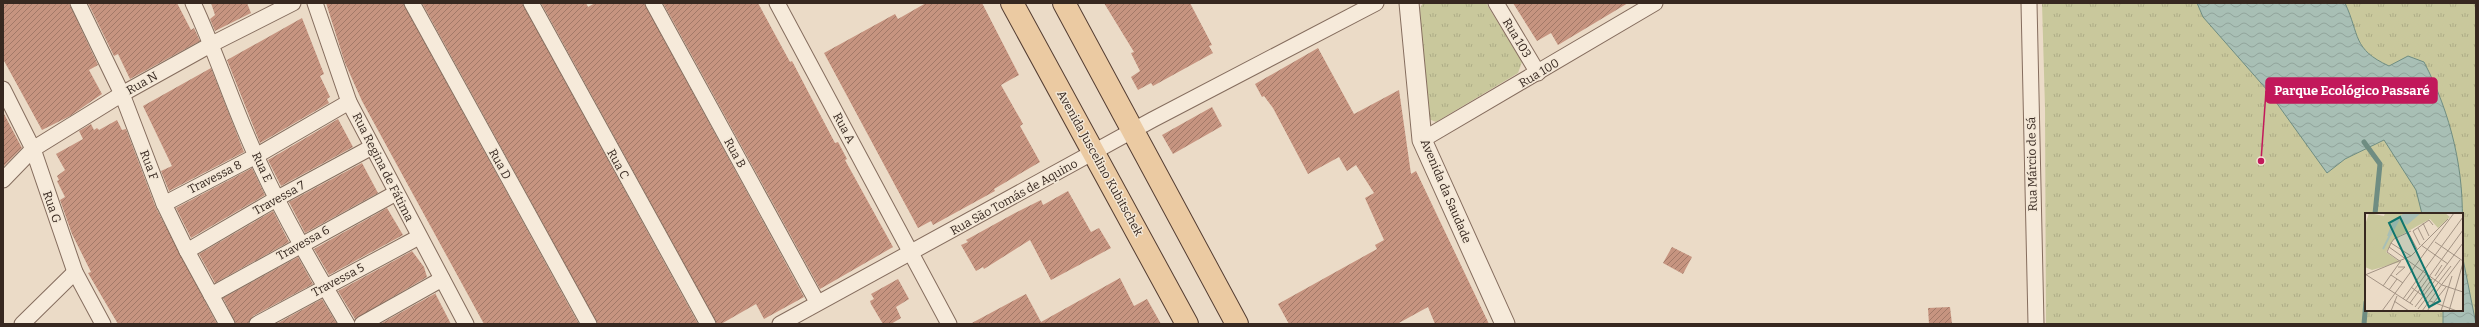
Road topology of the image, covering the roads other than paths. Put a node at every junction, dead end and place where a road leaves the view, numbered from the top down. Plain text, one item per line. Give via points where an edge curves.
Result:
1 (78, 3) edge
2 (193, 3) edge
3 (293, 3) edge
4 (315, 3) edge
5 (412, 3) edge
6 (531, 3) edge
7 (653, 3) edge
8 (777, 3) edge
9 (1012, 3) edge
10 (1064, 3) edge
11 (1376, 3) edge
12 (1409, 3) edge
13 (1496, 3) edge
14 (1655, 3) edge
15 (2029, 3) edge
16 (212, 44) junction
17 (1538, 73) junction
18 (3, 89) edge
19 (122, 94) junction
20 (349, 102) junction
21 (1134, 130) junction
22 (1422, 140) junction
23 (372, 147) junction
24 (33, 149) junction
25 (1094, 152) junction
26 (256, 156) junction
27 (4, 175) edge
28 (396, 193) junction
29 (276, 198) junction
30 (164, 204) junction
31 (419, 237) junction
32 (302, 244) junction
33 (187, 251) junction
34 (912, 253) junction
35 (75, 272) junction
36 (442, 279) junction
37 (326, 286) junction
38 (211, 295) junction
39 (817, 302) junction
40 (22, 324) edge
41 (103, 324) edge
42 (227, 324) edge
43 (256, 324) edge
44 (347, 324) edge
45 (362, 324) edge
46 (465, 324) edge
47 (589, 324) edge
48 (708, 324) edge
49 (780, 324) edge
50 (949, 324) edge
51 (1188, 324) edge
52 (1237, 324) edge
53 (1505, 324) edge
54 (2036, 324) edge

1 - 19 street, Rua F
2 - 16 street, Rua E
3 - 16 street, Rua N
4 - 20 street, Rua Regina de Fátima
5 - 47 street, Rua D
6 - 48 street, Rua C
7 - 39 street, Rua B
8 - 34 street, Rua A
9 - 25 main road, Avenida Juscelino Kubitschek
10 - 21 main road
11 - 21 street, Rua São Tomás de Aquino
12 - 22 street, Avenida da Saudade
13 - 17 street, Rua 103
14 - 17 street, Rua 100
15 - 54 street, Rua Márcio de Sá
16 - 19 street, Rua N
16 - 26 street, Rua E
17 - 22 street, Rua 100
18 - 24 street, Rua G
19 - 24 street, Rua N
19 - 30 street, Rua F
20 - 23 street, Rua Regina de Fátima
20 - 26 street, Travessa 8
21 - 25 street, Rua São Tomás de Aquino
21 - 52 main road
22 - 53 street, Avenida da Saudade
23 - 28 street, Rua Regina de Fátima
23 - 29 street, Travessa 7
24 - 27 street, Rua N
24 - 35 street, Rua G
25 - 34 street, Rua São Tomás de Aquino
25 - 51 main road, Avenida Juscelino Kubitschek
26 - 29 street, Rua E
26 - 30 street, Travessa 8
28 - 31 street, Rua Regina de Fátima
28 - 32 street, Travessa 6
29 - 32 street, Rua E
29 - 33 street, Travessa 7
30 - 33 street, Rua F
31 - 36 street, Rua Regina de Fátima
31 - 37 street, Travessa 5
32 - 37 street, Rua E
32 - 38 street, Travessa 6
33 - 38 street, Rua F
34 - 39 street, Rua São Tomás de Aquino
34 - 50 street, Rua A
35 - 40 street
35 - 41 street, Rua G
36 - 45 street
36 - 46 street, Rua Regina de Fátima
37 - 43 street, Travessa 5
37 - 44 street, Rua E
38 - 42 street, Rua F
39 - 49 street, Rua São Tomás de Aquino

